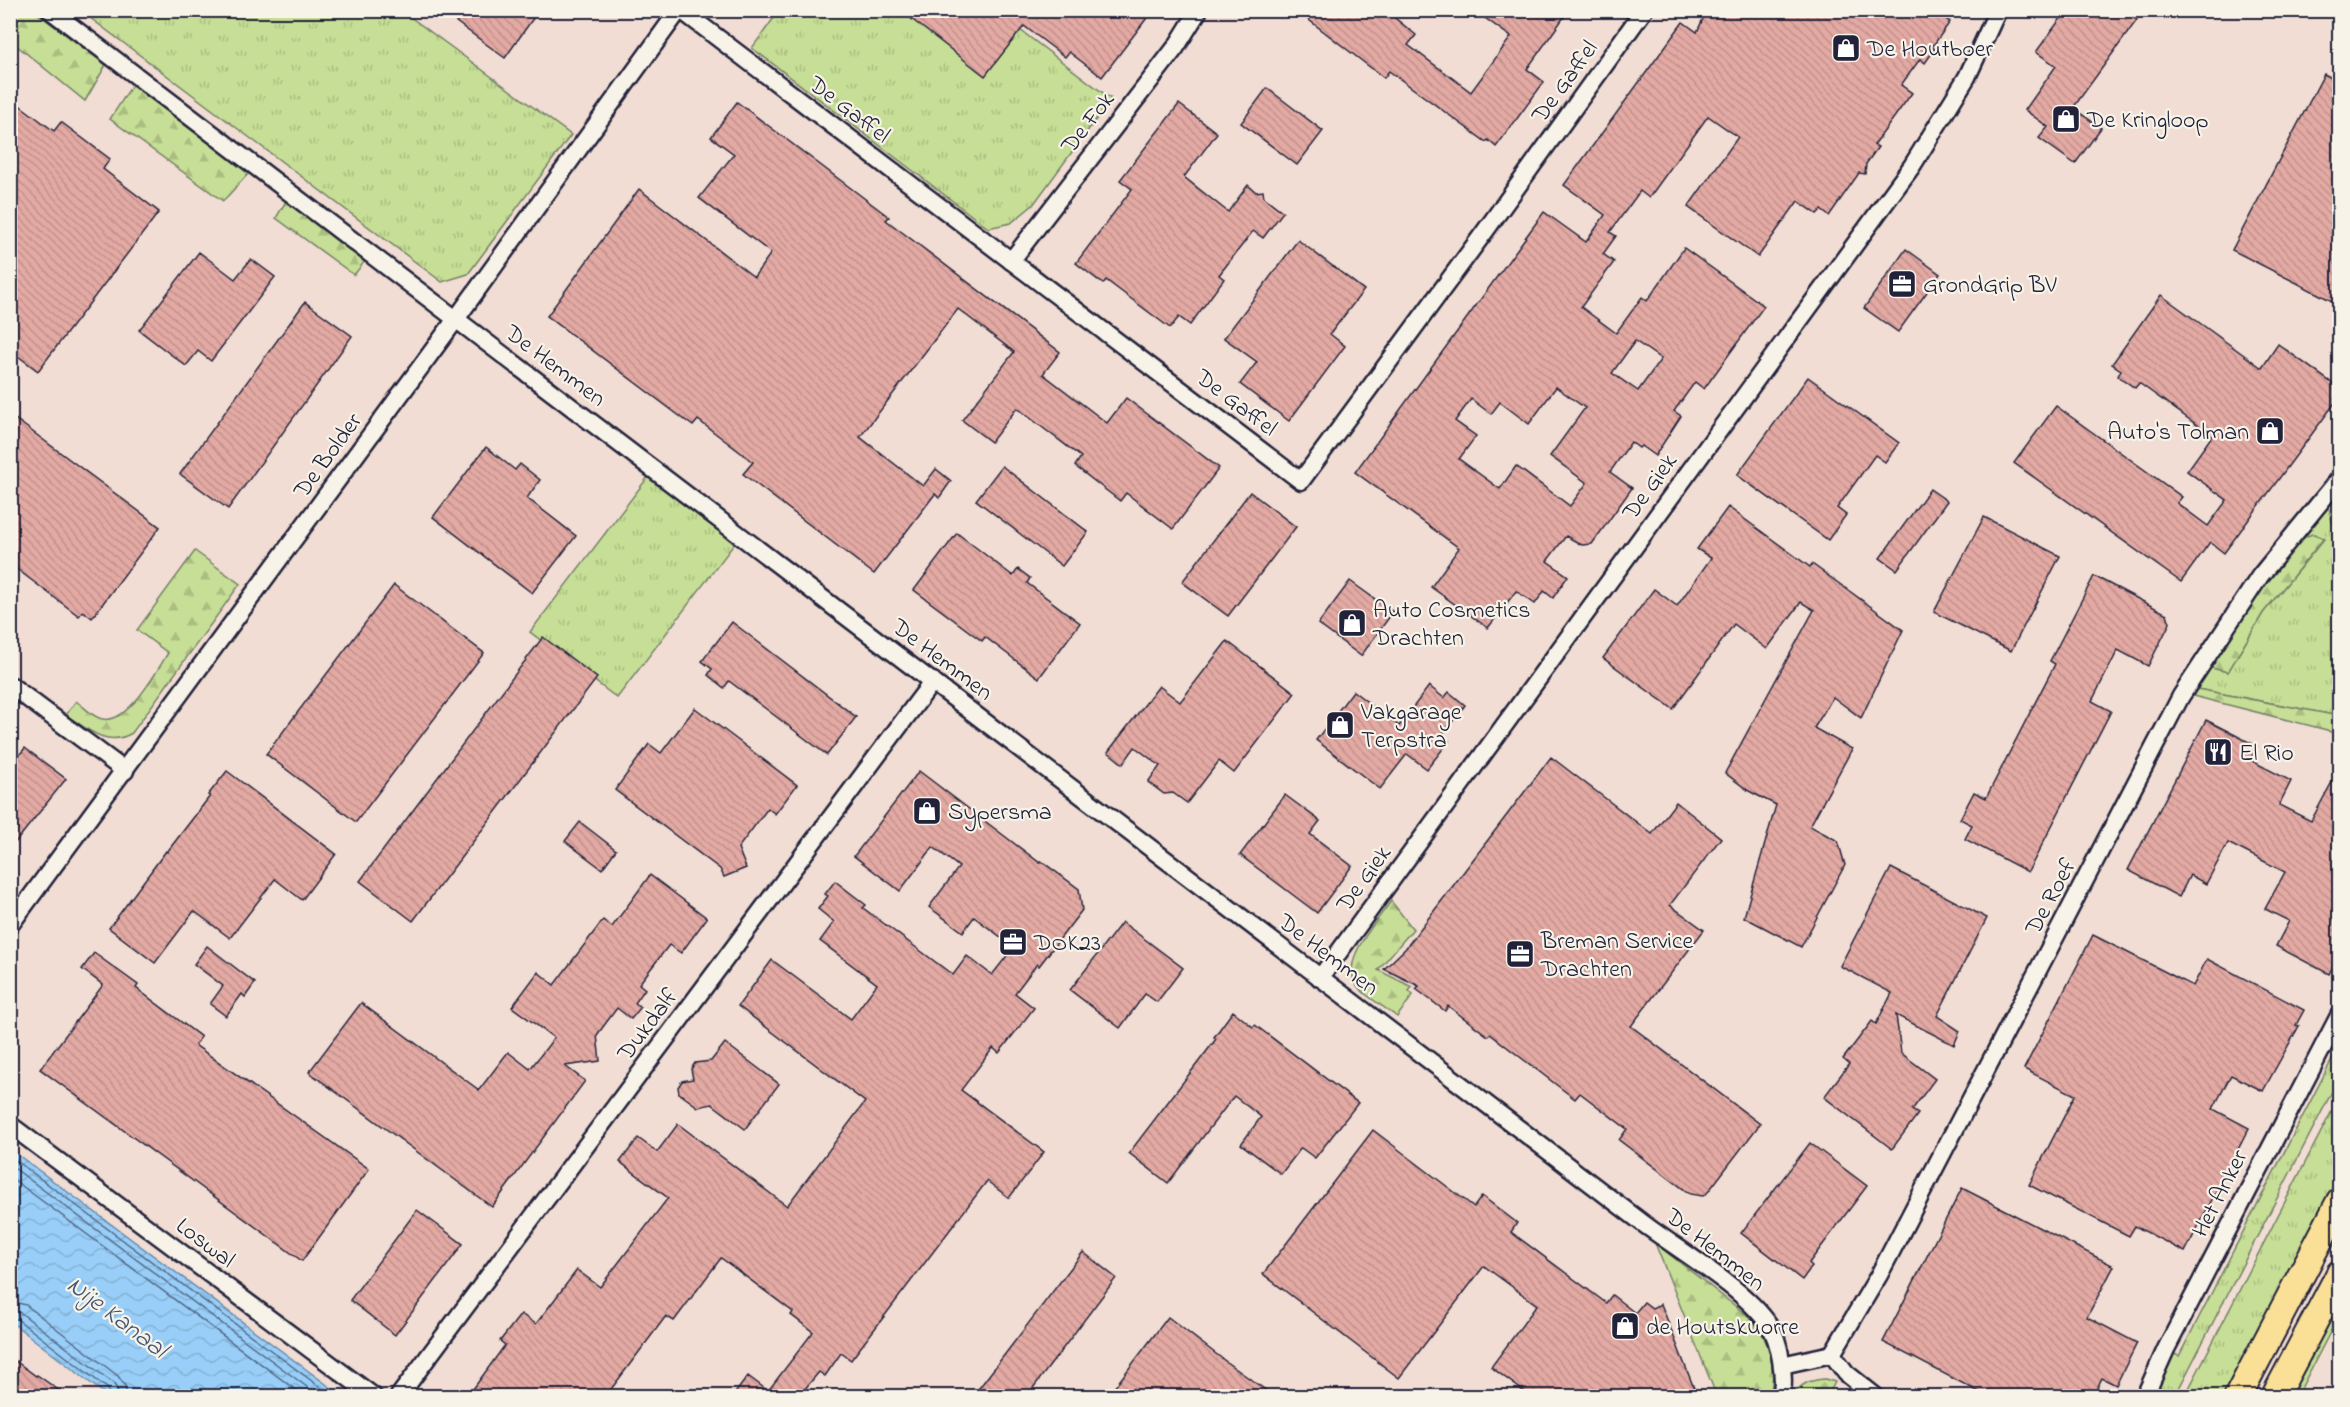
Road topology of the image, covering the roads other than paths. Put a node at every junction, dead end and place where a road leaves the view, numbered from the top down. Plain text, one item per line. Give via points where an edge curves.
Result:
1 (50, 10) edge
2 (680, 10) edge
3 (1199, 10) edge
4 (1644, 10) edge
5 (1998, 10) edge
6 (1011, 261) junction
7 (456, 319) junction
8 (2340, 478) edge
9 (933, 681) junction
10 (10, 685) edge
11 (125, 771) junction
12 (10, 925) edge
13 (1320, 978) junction
14 (2340, 1014) edge
15 (10, 1125) edge
16 (2340, 1201) edge
17 (2340, 1273) edge
18 (1832, 1354) junction
19 (1782, 1365) junction
20 (373, 1396) edge
21 (399, 1396) edge
22 (1781, 1396) edge
23 (1875, 1396) edge
24 (2145, 1396) edge
25 (2238, 1396) edge
26 (2275, 1396) edge

1 - 7 street, De Hemmen
2 - 6 street, De Gaffel
2 - 7 street, De Bolder
3 - 6 street, De Fok via 1176,47
4 - 6 street, De Gaffel via 1301,480
5 - 13 street, De Giek via 1966,77 1912,166
7 - 9 street, De Hemmen
7 - 11 street, De Bolder
8 - 18 street, De Roef via 2260,576 2181,696 1879,1275
9 - 13 street, De Hemmen
9 - 21 street, Dukdalf
10 - 11 street
11 - 12 street, De Bolder
13 - 19 street, De Hemmen via 1743,1296 1771,1326
14 - 24 street, Het Anker
15 - 20 street, Loswal
16 - 25 main road
17 - 26 main road
18 - 19 street
18 - 23 street via 1846,1373
19 - 22 street, De Hemmen

